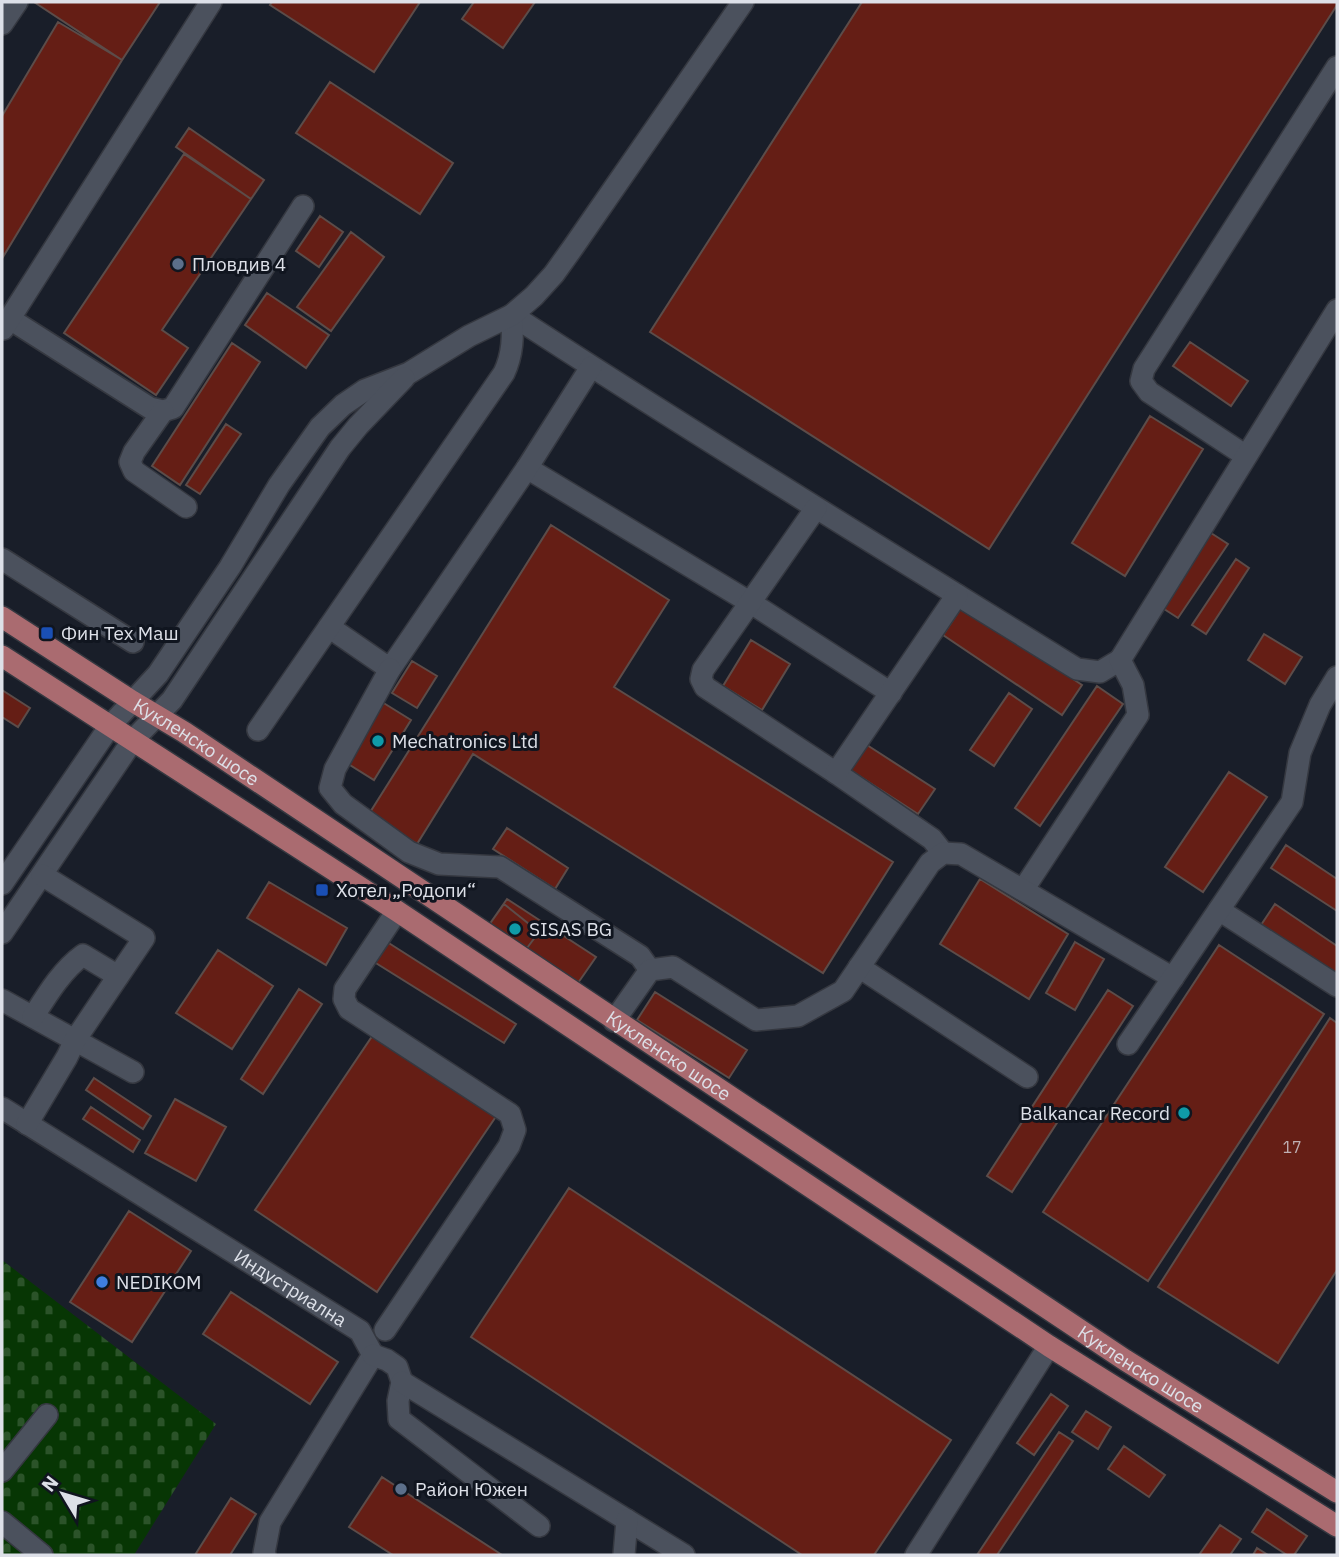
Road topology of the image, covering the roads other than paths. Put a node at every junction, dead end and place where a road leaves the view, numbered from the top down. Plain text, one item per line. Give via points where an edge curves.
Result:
1 (17, 2) edge
2 (211, 2) edge
3 (734, 5) edge
4 (2, 24) edge
5 (1337, 67) edge
6 (303, 206) dead end
7 (1337, 310) edge
8 (512, 315) junction
9 (6, 325) edge
10 (591, 367) junction
11 (409, 373) junction
12 (163, 411) junction
13 (1247, 456) junction
14 (527, 468) junction
15 (186, 508) dead end
16 (816, 508) junction
17 (2, 559) edge
18 (957, 595) junction
19 (751, 603) junction
20 (2, 617) edge
21 (329, 627) junction
22 (132, 642) dead end
23 (2, 656) edge
24 (1120, 660) junction
25 (390, 669) junction
26 (1337, 677) edge
27 (891, 693) junction
28 (132, 701) junction
29 (155, 716) junction
30 (110, 726) junction
31 (258, 730) dead end
32 (133, 740) junction
33 (836, 773) junction
34 (943, 853) junction
35 (42, 874) junction
36 (2, 884) edge
37 (1023, 890) junction
38 (1219, 910) junction
39 (397, 911) junction
40 (2, 933) edge
41 (859, 967) junction
42 (650, 970) junction
43 (118, 976) junction
44 (1173, 978) junction
45 (1337, 986) edge
46 (2, 1000) edge
47 (33, 1017) junction
48 (614, 1021) junction
49 (75, 1040) junction
50 (1128, 1044) dead end
51 (133, 1072) dead end
52 (1027, 1077) dead end
53 (2, 1108) edge
54 (27, 1124) junction
55 (385, 1330) dead end
56 (1049, 1346) junction
57 (373, 1355) junction
58 (402, 1382) junction
59 (47, 1415) dead end
60 (2, 1471) edge
61 (1337, 1492) edge
62 (627, 1520) junction
63 (2, 1522) edge
64 (539, 1526) dead end
65 (1337, 1527) edge
66 (42, 1555) edge
67 (265, 1555) edge
68 (624, 1555) edge
69 (684, 1555) edge
70 (916, 1555) edge

1 - 4 street
2 - 9 street
3 - 8 street via 554,274
5 - 13 street via 1144,369 1142,381 1149,392
6 - 12 street via 173,408
7 - 13 street
8 - 10 street
8 - 11 street
8 - 21 street via 512,351 504,373
9 - 12 street via 150,408
10 - 14 street
10 - 16 street
11 - 28 street via 365,390 320,426 158,674
11 - 29 street via 340,448 172,700
12 - 15 street via 130,462 134,471
13 - 24 street
14 - 19 street
14 - 25 street
16 - 18 street
16 - 19 street
17 - 22 street
18 - 24 street via 1077,669 1100,672
18 - 27 street
19 - 27 street
19 - 33 street via 703,670 705,687
20 - 28 main road, Кукленско шосе
21 - 25 street
21 - 31 street
23 - 30 main road, Кукленско шосе
24 - 37 street via 1133,685 1138,715
25 - 42 street via 335,769 330,788 343,803 410,852 439,864 500,867 640,956
26 - 38 street via 1300,752 1292,802
27 - 33 street
28 - 29 main road, Кукленско шосе
28 - 30 street
29 - 32 street
29 - 48 main road, Кукленско шосе
30 - 32 main road, Кукленско шосе
30 - 36 street
32 - 35 street
32 - 39 main road, Кукленско шосе
33 - 34 street via 932,839
34 - 37 street via 961,853
34 - 41 street via 930,863
35 - 40 street
35 - 43 street via 144,938
37 - 44 street
38 - 44 street
38 - 45 street
39 - 55 street via 345,989 349,1009 510,1114 515,1130 509,1146
39 - 56 main road, Кукленско шосе
41 - 42 street via 843,991 798,1016 755,1020 673,967
41 - 52 street
42 - 48 street
43 - 47 street via 83,955
43 - 49 street
44 - 50 street
46 - 47 street
47 - 49 street
48 - 61 main road, Кукленско шосе via 1125,1360
49 - 51 street
49 - 54 street
53 - 54 street, Индустриална
54 - 57 street, Индустриална via 360,1331
56 - 65 main road, Кукленско шосе
56 - 70 street
57 - 58 street, Индустриална via 397,1367
57 - 67 street via 270,1522
58 - 62 street, Индустриална
58 - 64 street via 399,1419
59 - 60 street
62 - 68 street
62 - 69 street, Индустриална
63 - 66 street

